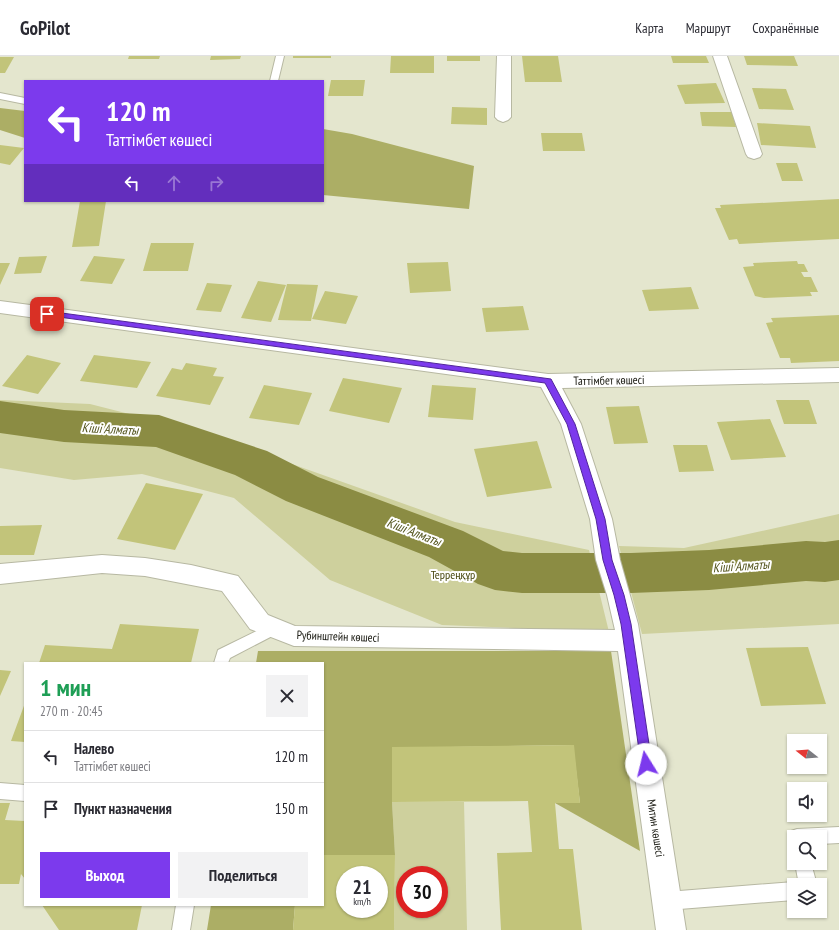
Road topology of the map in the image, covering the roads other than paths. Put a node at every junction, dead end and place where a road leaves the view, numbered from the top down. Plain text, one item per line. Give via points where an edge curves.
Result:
1 (280, 56) edge
2 (504, 56) edge
3 (720, 56) edge
4 (274, 80) edge
5 (0, 96) edge
6 (24, 101) edge
7 (503, 117) dead end
8 (754, 154) dead end
9 (0, 307) edge
10 (839, 375) edge
11 (548, 381) junction
12 (0, 574) edge
13 (275, 628) junction
14 (628, 641) junction
15 (221, 662) edge
16 (0, 791) edge
17 (24, 793) edge
18 (839, 835) edge
19 (827, 836) edge
20 (787, 892) edge
21 (667, 901) junction
22 (185, 906) edge
23 (181, 930) edge
24 (671, 930) edge

1 - 4 lane
2 - 7 street
3 - 8 street
5 - 6 lane
9 - 11 street, Таттімбет көшесі
10 - 11 street, Таттімбет көшесі
11 - 14 street, Митин көшесі via 571,424 601,519 608,560 619,595
12 - 13 street, Рубинштейн көшесі via 102,564 192,574 230,583 259,622
13 - 14 street, Рубинштейн көшесі via 294,636
13 - 15 lane via 223,654
14 - 21 street, Митин көшесі
16 - 17 lane
18 - 19 lane
20 - 21 lane
21 - 24 street, Митин көшесі
22 - 23 lane

